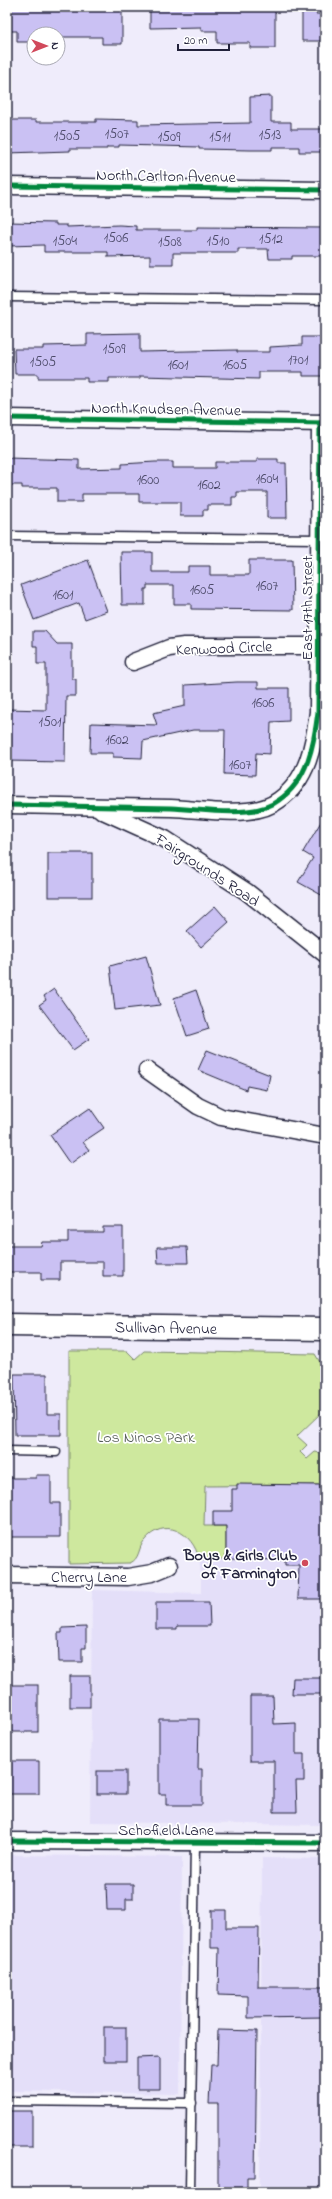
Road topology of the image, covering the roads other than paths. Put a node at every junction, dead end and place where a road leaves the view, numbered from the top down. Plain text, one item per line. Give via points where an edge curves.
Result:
1 (7, 186) edge
2 (325, 190) edge
3 (7, 297) edge
4 (325, 300) edge
5 (7, 418) edge
6 (322, 423) edge
7 (7, 536) edge
8 (319, 539) junction
9 (318, 646) junction
10 (133, 662) dead end
11 (7, 805) edge
12 (94, 807) junction
13 (325, 954) edge
14 (147, 1070) dead end
15 (325, 1136) edge
16 (7, 1325) edge
17 (325, 1330) edge
18 (7, 1451) edge
19 (56, 1452) dead end
20 (169, 1566) dead end
21 (7, 1575) edge
22 (7, 1841) edge
23 (195, 1842) junction
24 (325, 1843) edge
25 (7, 2101) edge
26 (192, 2103) junction
27 (190, 2192) edge

1 - 2 street, North Carlton Avenue
3 - 4 lane
5 - 6 street, North Knudsen Avenue
6 - 8 street, East 17th Street
7 - 8 lane
8 - 9 street, East 17th Street
9 - 10 street, Kenwood Circle via 184,646 170,648
9 - 12 street, East 17th Street via 316,734 303,772 293,788 278,801 247,811
11 - 12 street, Fairgrounds Road
12 - 13 street, Fairgrounds Road via 165,839 247,892
14 - 15 street via 198,1106 221,1117
16 - 17 main road, Sullivan Avenue
18 - 19 lane
20 - 21 street, Cherry Lane via 152,1573 128,1577
22 - 23 street, Schofield Lane
23 - 24 street, Schofield Lane
23 - 26 lane
25 - 26 lane
26 - 27 lane

